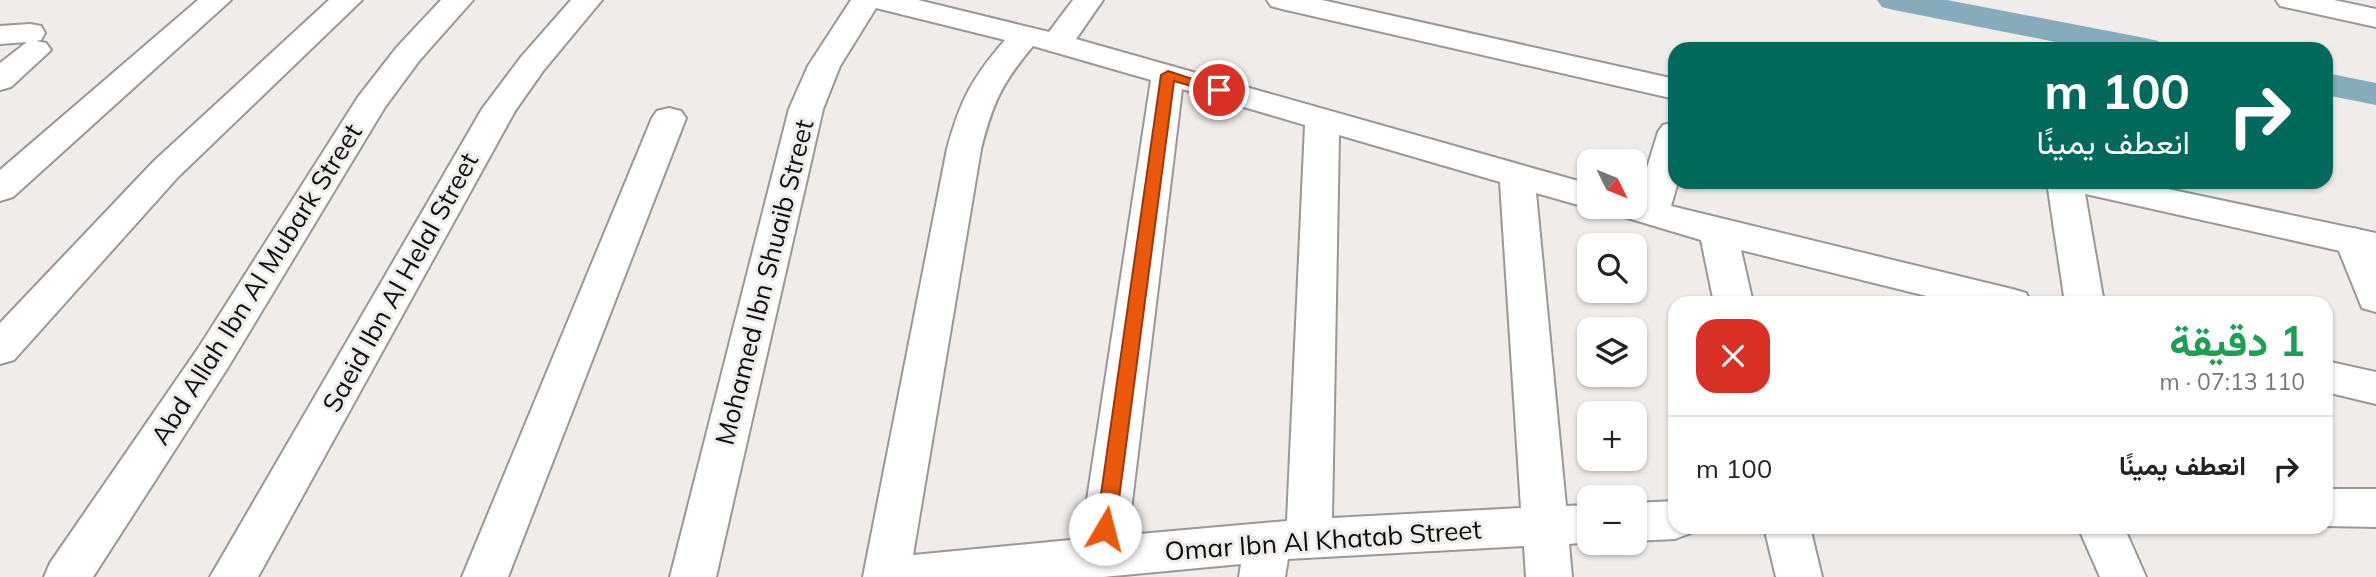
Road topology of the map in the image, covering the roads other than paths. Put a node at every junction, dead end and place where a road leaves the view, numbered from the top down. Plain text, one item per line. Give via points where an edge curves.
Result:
1 (216, 0) edge
2 (346, 0) edge
3 (458, 0) edge
4 (587, 0) edge
5 (866, 0) edge
6 (881, 0) edge
7 (1087, 0) edge
8 (1282, 0) edge
9 (2291, 0) edge
10 (2320, 3) edge
11 (2376, 18) edge
12 (22, 39) edge
13 (1041, 39) junction
14 (1168, 75) junction
15 (0, 80) edge
16 (1668, 87) edge
17 (669, 118) dead end
18 (1322, 121) junction
19 (1668, 147) edge
20 (1517, 176) junction
21 (0, 189) edge
22 (2066, 189) edge
23 (2113, 189) edge
24 (1577, 193) edge
25 (1647, 193) edge
26 (1647, 212) edge
27 (1718, 232) junction
28 (2365, 244) edge
29 (1732, 296) edge
30 (1983, 296) edge
31 (2084, 296) edge
32 (2376, 298) edge
33 (0, 349) edge
34 (2333, 379) edge
35 (2376, 388) edge
36 (2333, 508) edge
37 (2376, 508) edge
38 (1668, 520) edge
39 (1647, 521) edge
40 (1577, 525) edge
41 (1545, 526) junction
42 (1789, 534) edge
43 (2104, 534) edge
44 (1279, 552) edge
45 (1102, 556) junction
46 (977, 573) edge
47 (67, 577) edge
48 (233, 577) edge
49 (485, 577) edge
50 (693, 577) edge
51 (888, 577) edge
52 (1549, 577) edge
53 (1799, 577) edge
54 (2123, 577) edge

1 - 21 street
2 - 33 street via 166,169
3 - 47 street, Abd Allah Ibn Al Mubark Street via 370,104 214,358
4 - 48 street, Saeid Ibn Al Helal Street via 499,109
5 - 50 street, Mohamed Ibn Shuaib Street via 824,65 806,109
6 - 13 street
7 - 13 street
8 - 16 street
9 - 10 street
10 - 11 street
12 - 15 street
13 - 14 street
13 - 51 street via 992,76 974,111
14 - 18 street
14 - 45 street
17 - 49 street
18 - 20 street
18 - 44 street
19 - 25 street
20 - 24 street
20 - 41 street
22 - 31 street
23 - 28 street
26 - 27 street
27 - 29 street
27 - 30 street
28 - 32 street
34 - 35 street
36 - 37 street
38 - 39 street
40 - 41 street, Omar Ibn Al Khatab Street
41 - 44 street, Omar Ibn Al Khatab Street
41 - 52 street
42 - 53 street
43 - 54 street
44 - 45 street, Omar Ibn Al Khatab Street
45 - 46 street, Omar Ibn Al Khatab Street
46 - 51 street, Omar Ibn Al Khatab Street

